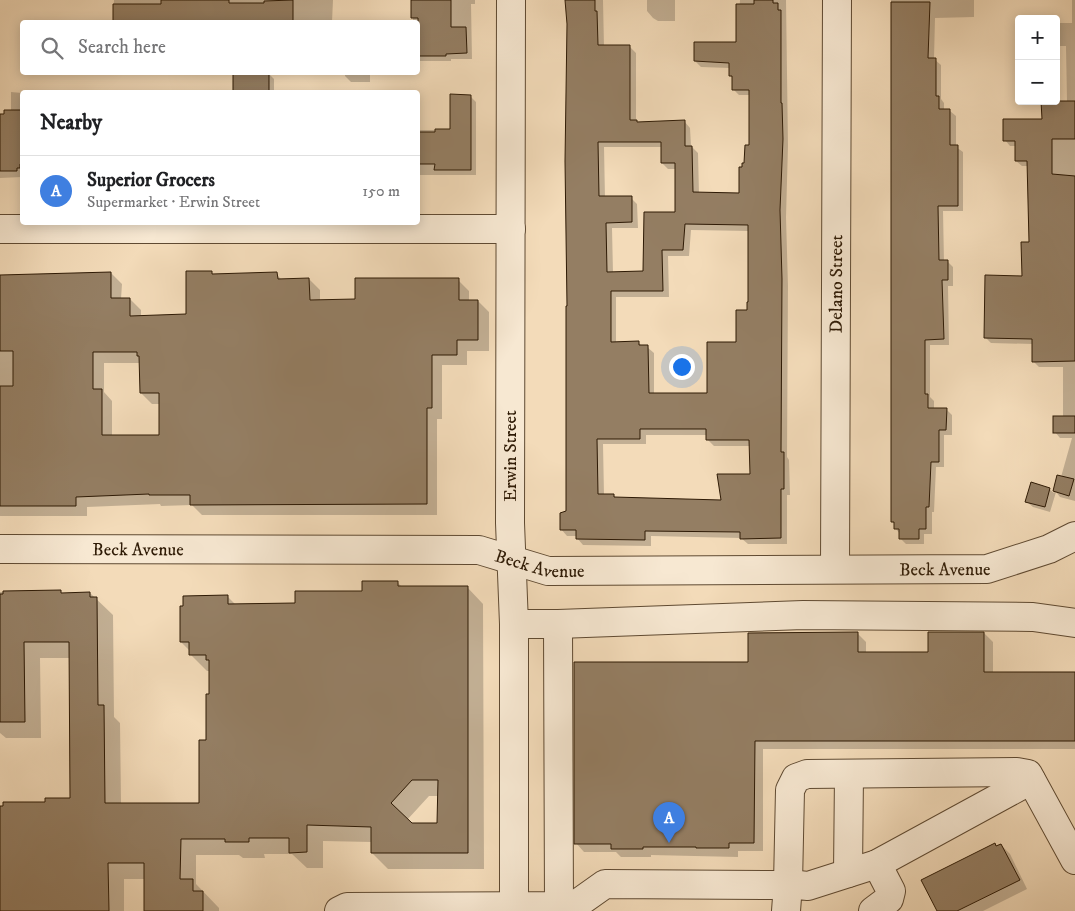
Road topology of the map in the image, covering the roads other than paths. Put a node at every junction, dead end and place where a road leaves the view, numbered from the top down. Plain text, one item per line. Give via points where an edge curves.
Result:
1 (511, 0) edge
2 (837, 0) edge
3 (0, 228) edge
4 (511, 229) junction
5 (1075, 536) edge
6 (0, 549) edge
7 (511, 560) junction
8 (835, 569) junction
9 (1075, 623) edge
10 (514, 624) junction
11 (558, 624) junction
12 (849, 774) junction
13 (1031, 780) junction
14 (1075, 860) edge
15 (877, 864) junction
16 (848, 873) junction
17 (788, 884) junction
18 (559, 907) junction
19 (514, 908) edge
20 (339, 911) edge
21 (786, 911) edge
22 (873, 911) edge

1 - 4 street, Erwin Street
2 - 8 street, Delano Street
3 - 4 street
4 - 7 street, Erwin Street
5 - 8 street, Beck Avenue via 1049,549 987,569
6 - 7 street, Beck Avenue via 479,550
7 - 8 street, Beck Avenue via 548,571
7 - 10 street, Erwin Street
9 - 11 street via 1033,617 803,614
10 - 11 street
10 - 19 street, Erwin Street
11 - 18 street
12 - 13 street via 1017,772 1028,774
12 - 16 street
12 - 17 street via 807,774 796,778 790,790
13 - 14 street
13 - 15 street
15 - 16 street
15 - 22 street via 891,890 889,899
16 - 17 street via 808,886
17 - 18 street via 605,884 574,906
17 - 21 street
18 - 19 street
19 - 20 street via 347,908

